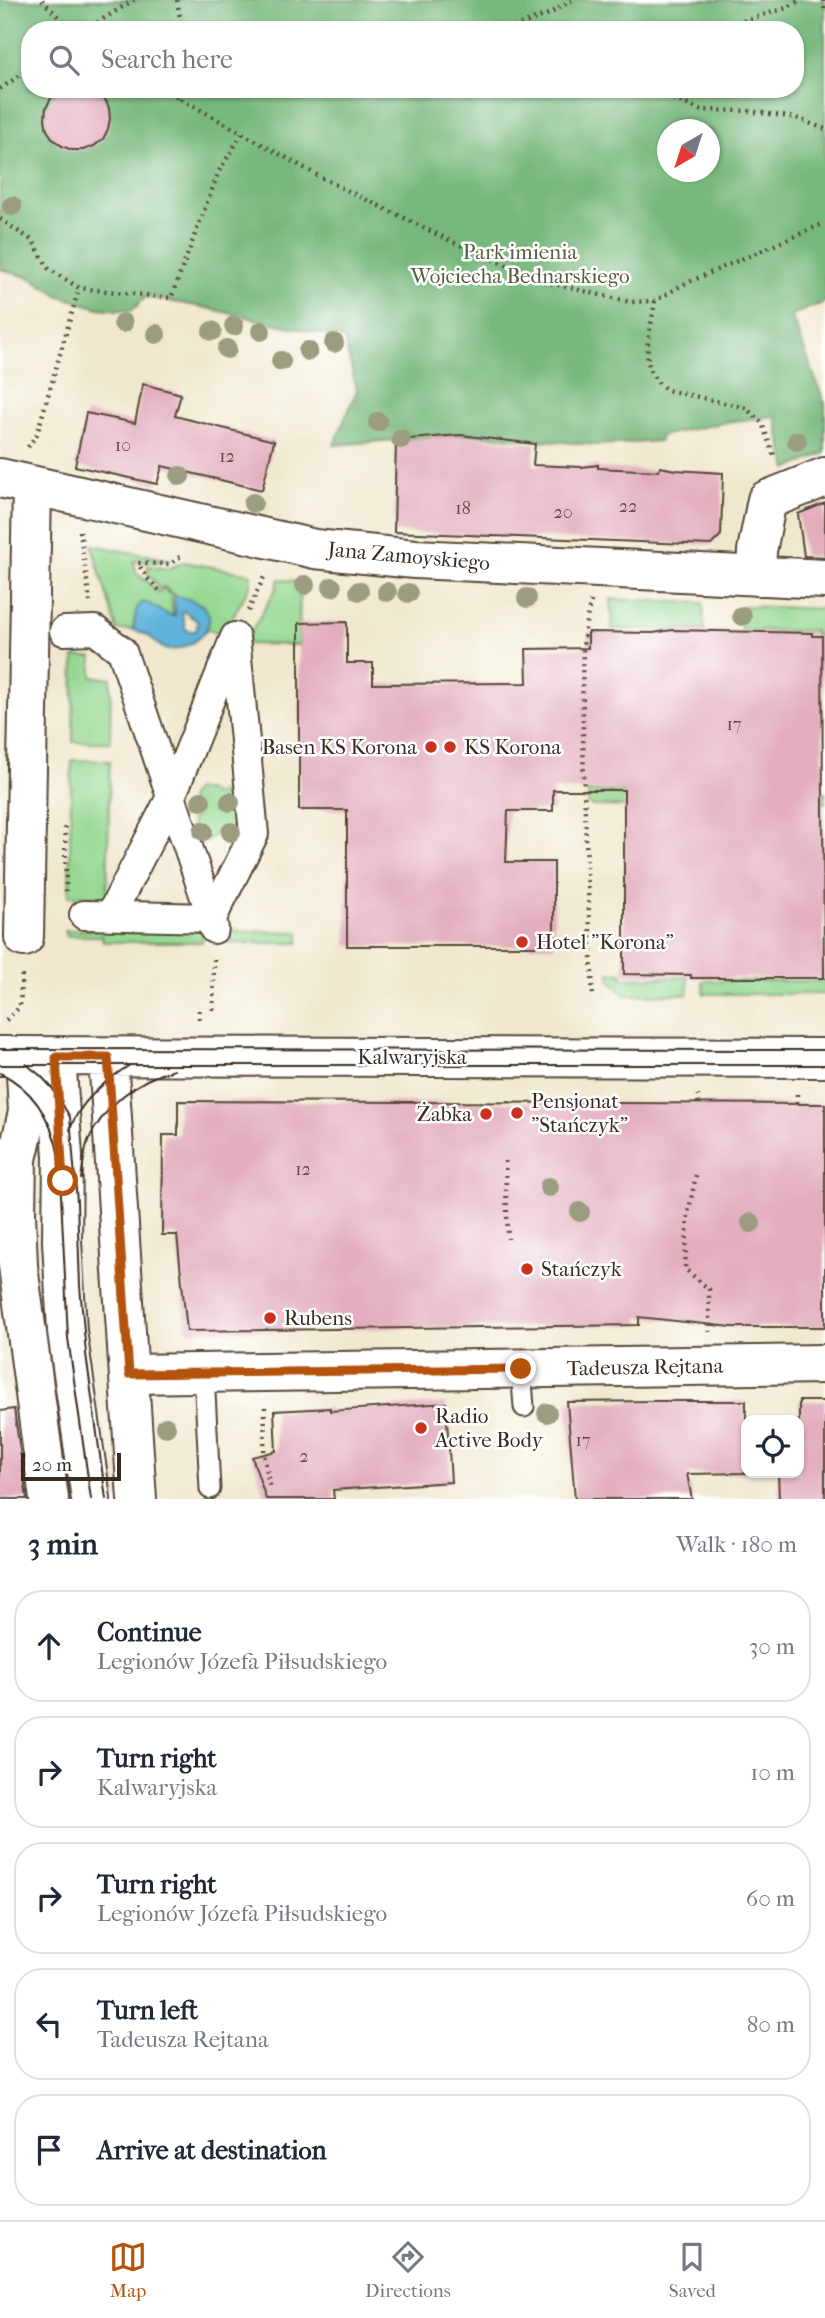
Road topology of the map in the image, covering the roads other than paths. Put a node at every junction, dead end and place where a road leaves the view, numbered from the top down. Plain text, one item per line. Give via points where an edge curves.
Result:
1 (825, 477) edge
2 (16, 482) edge
3 (756, 576) junction
4 (825, 579) edge
5 (64, 631) dead end
6 (171, 797) junction
7 (213, 934) junction
8 (24, 937) dead end
9 (27, 1056) edge
10 (108, 1057) junction
11 (825, 1058) edge
12 (825, 1364) edge
13 (521, 1369) junction
14 (204, 1373) junction
15 (129, 1374) junction
16 (524, 1407) dead end
17 (210, 1489) dead end
18 (49, 1499) edge
19 (91, 1499) edge
20 (137, 1499) edge

1 - 3 street via 767,500
2 - 3 street, Jana Zamoyskiego via 315,549 415,559
2 - 8 street
3 - 4 street, Jana Zamoyskiego
5 - 6 street via 94,630 121,652
6 - 7 street
6 - 7 street via 97,915
6 - 7 street via 234,637 254,834
9 - 10 street, Kalwaryjska
9 - 18 street via 28,1112 17,1160 18,1266
9 - 19 street via 63,1156 68,1339
10 - 11 street, Kalwaryjska
10 - 15 street
12 - 13 street, Tadeusza Rejtana
13 - 14 street, Tadeusza Rejtana
13 - 16 lane
14 - 15 street, Tadeusza Rejtana
14 - 17 lane
15 - 20 street

